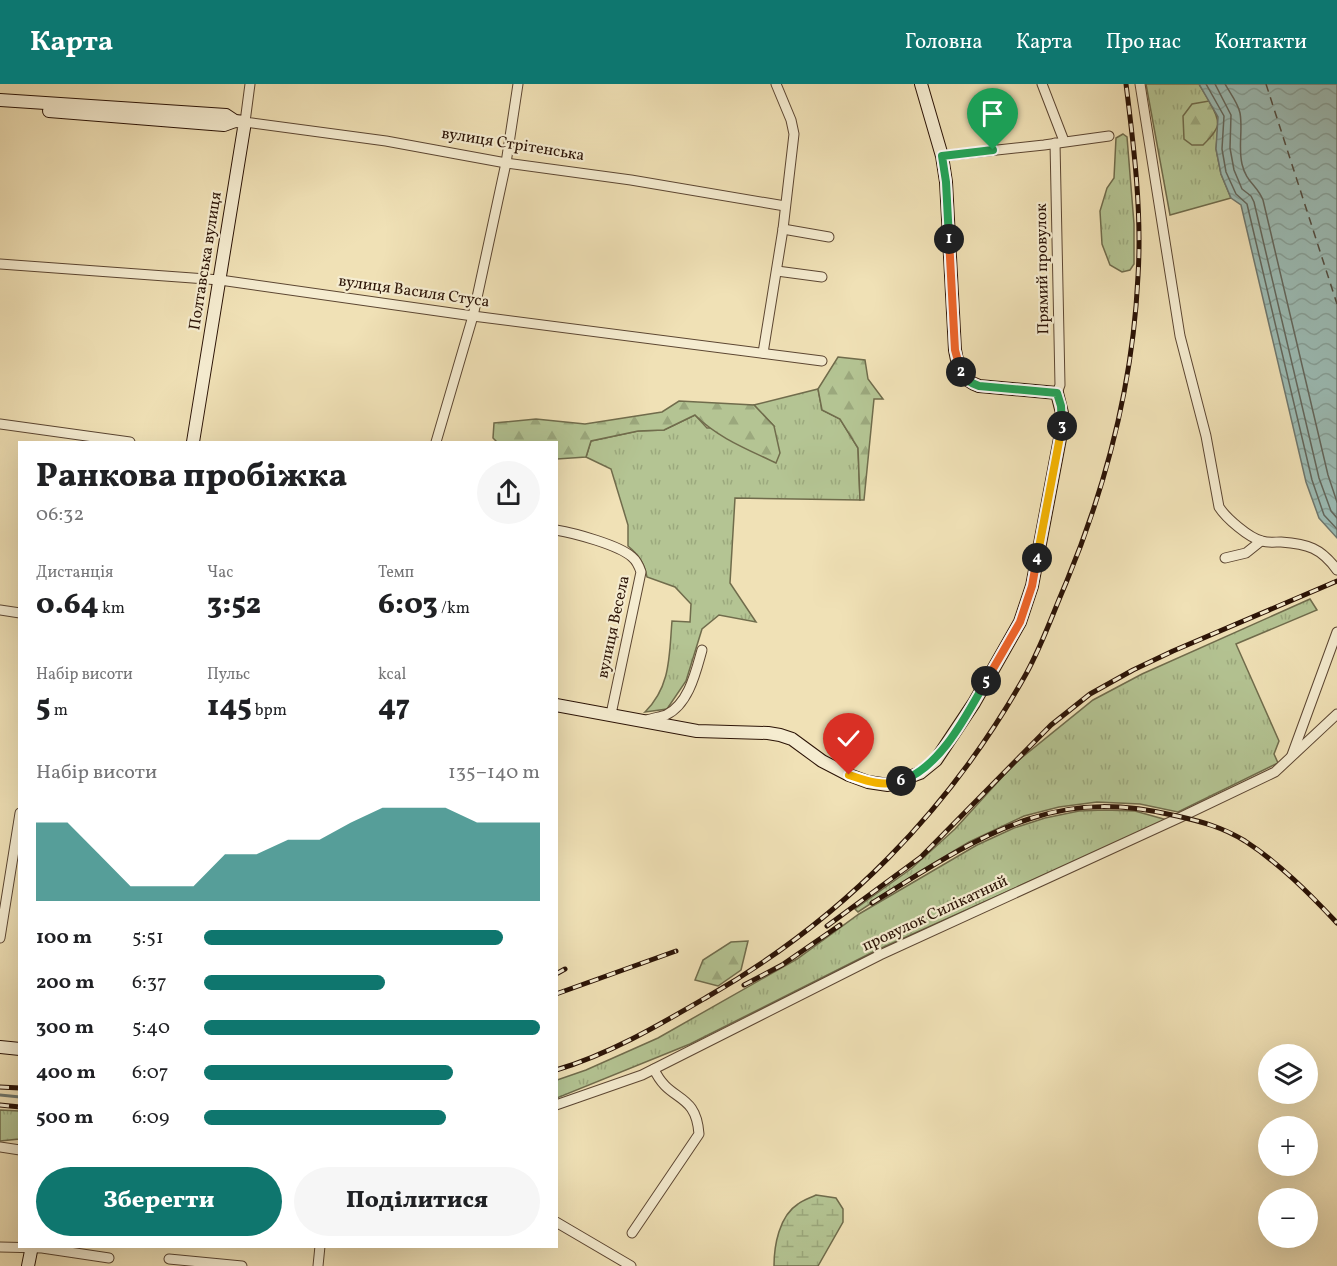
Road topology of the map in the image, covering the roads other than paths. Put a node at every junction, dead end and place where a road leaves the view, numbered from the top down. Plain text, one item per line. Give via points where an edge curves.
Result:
1 (250, 84) edge
2 (518, 84) edge
3 (776, 84) edge
4 (921, 84) edge
5 (1042, 84) edge
6 (1140, 84) edge
7 (0, 100) edge
8 (0, 107) edge
9 (240, 121) junction
10 (1109, 136) dead end
11 (1060, 142) junction
12 (942, 156) junction
13 (506, 163) junction
14 (785, 206) junction
15 (783, 229) junction
16 (830, 237) dead end
17 (0, 264) edge
18 (777, 271) junction
19 (822, 277) dead end
20 (220, 280) junction
21 (473, 316) junction
22 (764, 353) junction
23 (822, 360) dead end
24 (1057, 393) junction
25 (0, 424) edge
26 (80, 439) edge
27 (113, 441) edge
28 (193, 441) edge
29 (436, 441) edge
30 (558, 530) edge
31 (1261, 541) junction
32 (1225, 558) dead end
33 (1337, 570) edge
34 (0, 610) edge
35 (18, 613) edge
36 (1337, 632) edge
37 (702, 650) dead end
38 (558, 705) edge
39 (611, 714) junction
40 (1337, 714) edge
41 (645, 721) junction
42 (1291, 757) junction
43 (18, 826) edge
44 (0, 938) edge
45 (0, 1047) edge
46 (18, 1049) edge
47 (654, 1069) junction
48 (558, 1104) edge
49 (0, 1147) edge
50 (18, 1150) edge
51 (558, 1223) edge
52 (632, 1233) dead end
53 (0, 1247) edge
54 (18, 1247) edge
55 (32, 1248) edge
56 (42, 1248) edge
57 (320, 1248) edge
58 (109, 1258) dead end
59 (169, 1259) dead end
60 (28, 1266) edge
61 (242, 1266) edge
62 (318, 1266) edge
63 (631, 1266) edge

1 - 9 street, Полтавська вулиця
2 - 13 street
3 - 14 street via 794,131
4 - 12 street
5 - 11 street, Прямий провулок
6 - 31 street via 1180,336 1206,436 1219,507 1231,521
7 - 9 street, вулиця Стрітенська via 226,115
8 - 9 street, вулиця Стрітенська via 224,125
9 - 13 street, вулиця Стрітенська via 387,141
9 - 20 street, Полтавська вулиця
10 - 11 street
11 - 12 street
11 - 24 street, Прямий провулок
12 - 24 street via 955,350 963,377 979,386
13 - 14 street, вулиця Стрітенська
13 - 21 street
14 - 15 street
15 - 16 street
15 - 18 street
17 - 20 street, вулиця Василя Стуса
18 - 19 street
18 - 22 street
20 - 21 street, вулиця Василя Стуса
20 - 28 street, Полтавська вулиця
21 - 22 street, вулиця Василя Стуса
21 - 29 street
22 - 23 street, вулиця Василя Стуса
24 - 41 street via 1062,428 1032,586 1020,622 968,712 936,760 920,773 888,785 868,782 822,761 780,735 697,731
25 - 26 street
26 - 27 street
30 - 39 street, вулиця Весела via 628,553 639,565 641,572
31 - 32 street via 1246,553
31 - 33 street via 1315,548
34 - 35 street
36 - 42 street
37 - 41 street via 692,684 677,705 665,715
38 - 39 street
39 - 41 street
40 - 42 street, провулок Силікатний
42 - 47 street, провулок Силікатний via 1275,772 880,955
43 - 44 street
45 - 46 street
47 - 48 street, провулок Силікатний
47 - 52 street via 662,1084 693,1109 699,1134
49 - 50 street
51 - 63 street
53 - 54 street
55 - 60 street
56 - 58 street
57 - 62 street
59 - 61 street

